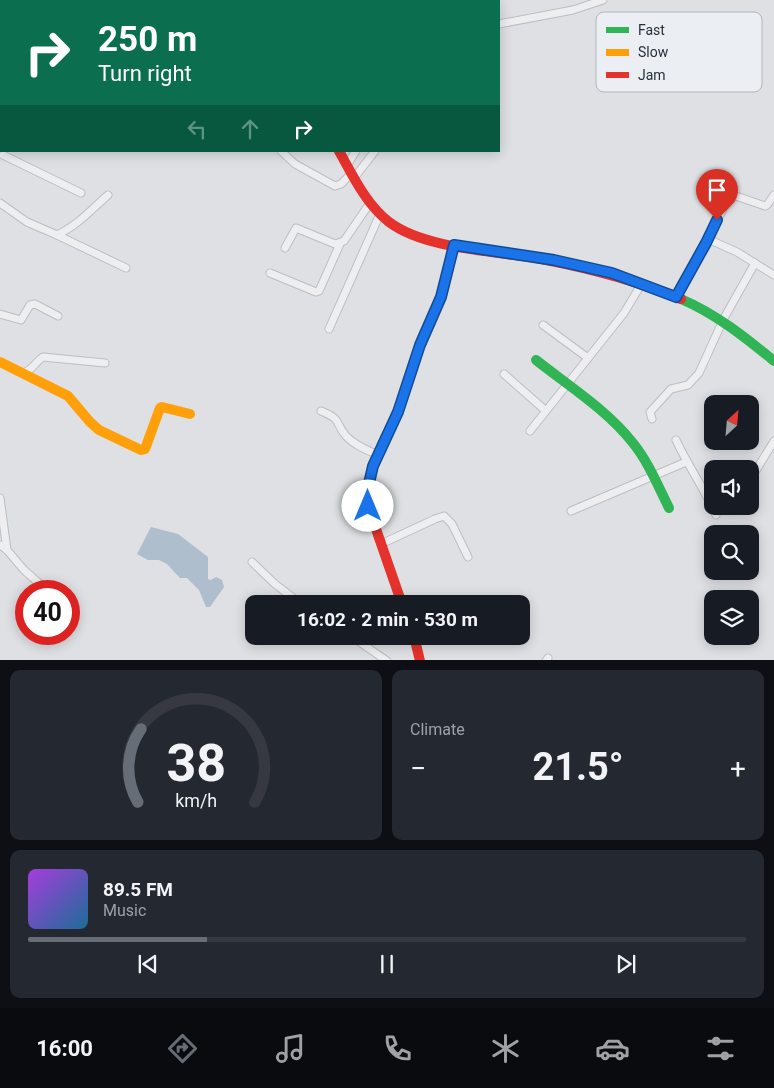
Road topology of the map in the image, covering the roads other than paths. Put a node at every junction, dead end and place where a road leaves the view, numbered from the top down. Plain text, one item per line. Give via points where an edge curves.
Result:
1 (603, 0) edge
2 (500, 24) edge
3 (282, 152) edge
4 (340, 152) edge
5 (356, 152) edge
6 (375, 152) edge
7 (2, 155) edge
8 (351, 172) junction
9 (80, 193) dead end
10 (108, 195) dead end
11 (774, 195) edge
12 (0, 203) edge
13 (370, 203) junction
14 (380, 214) junction
15 (57, 235) junction
16 (708, 239) junction
17 (340, 244) junction
18 (454, 245) junction
19 (285, 248) dead end
20 (755, 263) junction
21 (126, 268) dead end
22 (270, 273) dead end
23 (774, 274) edge
24 (642, 284) junction
25 (676, 297) junction
26 (0, 314) edge
27 (58, 316) dead end
28 (723, 320) junction
29 (543, 325) dead end
30 (329, 329) dead end
31 (588, 358) junction
32 (536, 360) dead end
33 (774, 361) edge
34 (0, 362) edge
35 (105, 363) dead end
36 (23, 373) junction
37 (504, 374) dead end
38 (567, 385) junction
39 (321, 411) dead end
40 (546, 411) junction
41 (190, 414) dead end
42 (652, 419) dead end
43 (530, 431) dead end
44 (676, 440) dead end
45 (774, 441) edge
46 (378, 455) junction
47 (686, 462) junction
48 (759, 465) edge
49 (653, 476) junction
50 (704, 489) edge
51 (0, 498) edge
52 (669, 508) dead end
53 (571, 511) dead end
54 (381, 544) junction
55 (0, 545) edge
56 (7, 550) junction
57 (468, 557) dead end
58 (252, 562) dead end
59 (35, 580) edge
60 (289, 595) edge
61 (399, 595) edge
62 (364, 645) edge
63 (416, 645) edge
64 (387, 660) edge
65 (420, 660) edge

1 - 2 street via 573,10
3 - 8 street via 296,164 335,186
4 - 8 street
5 - 8 street
6 - 8 street
7 - 9 street
8 - 13 street
10 - 15 street
11 - 16 street via 765,206 736,196 728,199
12 - 15 street via 27,222
13 - 14 street
13 - 17 street
14 - 18 street via 399,229
14 - 30 street
15 - 21 street
16 - 20 street
16 - 25 street
17 - 19 street via 296,228
17 - 22 street via 319,291
18 - 24 street via 554,260 612,273
18 - 46 street via 441,297 420,345 398,412
20 - 23 street
20 - 28 street
24 - 25 street
24 - 31 street via 624,313
25 - 28 street
26 - 27 street via 21,320 30,305 35,304
28 - 33 street
28 - 42 street via 699,373 688,384 671,389 650,412
29 - 31 street
31 - 38 street
32 - 38 street
34 - 36 street
35 - 36 street via 43,357
36 - 41 street via 68,396 106,434 141,450 145,449 160,408
37 - 40 street
38 - 40 street
38 - 49 street via 623,432
39 - 46 street via 335,417 346,437 355,444
40 - 43 street
44 - 47 street
45 - 48 street
46 - 54 street via 370,473 367,492 368,506
47 - 49 street
47 - 50 street
49 - 52 street
49 - 53 street
51 - 56 street
54 - 57 street via 444,516 452,524
54 - 61 street
55 - 56 street
56 - 59 street
58 - 60 street
62 - 64 street
63 - 65 street

